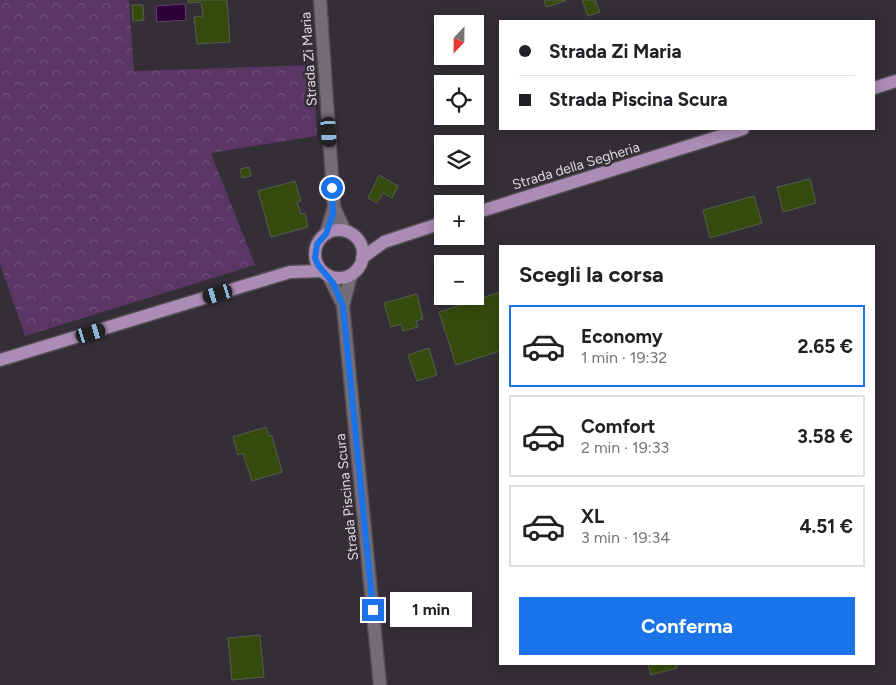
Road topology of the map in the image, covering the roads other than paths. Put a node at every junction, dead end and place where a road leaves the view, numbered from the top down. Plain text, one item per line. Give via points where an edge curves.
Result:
1 (320, 0) edge
2 (896, 81) edge
3 (875, 88) edge
4 (740, 130) edge
5 (334, 207) junction
6 (484, 210) edge
7 (434, 226) edge
8 (326, 234) junction
9 (350, 234) junction
10 (384, 242) junction
11 (315, 251) junction
12 (362, 258) junction
13 (290, 272) junction
14 (325, 273) junction
15 (351, 275) junction
16 (343, 306) junction
17 (0, 360) edge
18 (380, 685) edge

1 - 5 street, Strada Zi Maria
2 - 3 main road
4 - 6 main road, Strada della Segheria
5 - 8 street, Strada Zi Maria
5 - 9 street, Strada Zi Maria
7 - 10 main road
8 - 9 main road via 332,231
8 - 11 main road
9 - 10 main road
9 - 12 main road via 362,247
10 - 12 main road
11 - 13 main road
11 - 14 main road via 315,258
12 - 15 main road
13 - 14 main road
13 - 17 main road
14 - 15 main road via 335,278
14 - 16 street, Strada Piscina Scura
15 - 16 street, Strada Piscina Scura
16 - 18 street, Strada Piscina Scura

